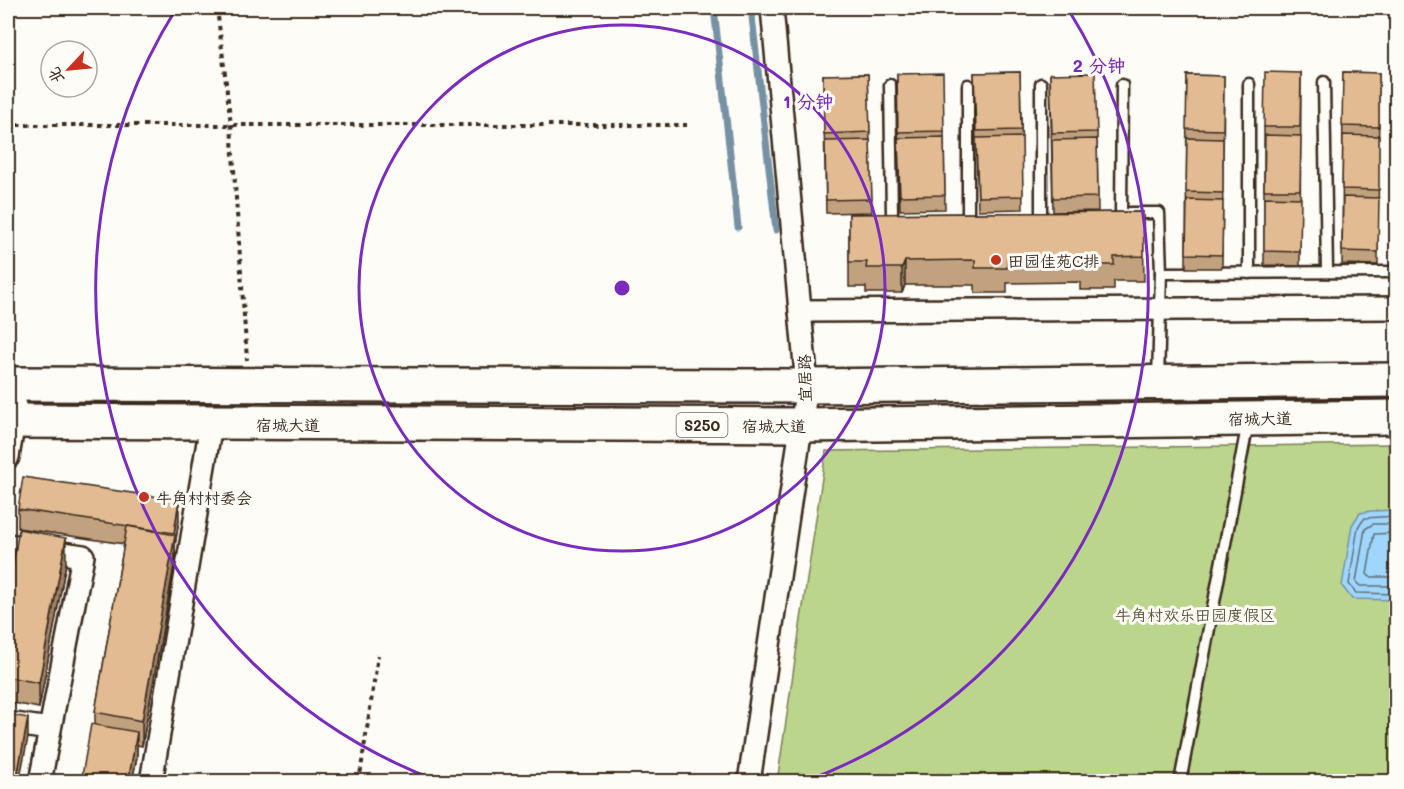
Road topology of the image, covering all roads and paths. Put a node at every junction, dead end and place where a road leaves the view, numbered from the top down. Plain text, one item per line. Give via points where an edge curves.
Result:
1 (218, 8) edge
2 (772, 8) edge
3 (1324, 82) dead end
4 (1041, 84) dead end
5 (1249, 84) dead end
6 (890, 85) dead end
7 (1122, 85) dead end
8 (968, 86) dead end
9 (8, 125) edge
10 (231, 125) junction
11 (687, 125) dead end
12 (1041, 214) edge
13 (893, 215) edge
14 (968, 215) edge
15 (1326, 272) junction
16 (1396, 272) edge
17 (1161, 273) junction
18 (1249, 273) junction
19 (1396, 308) edge
20 (1160, 309) junction
21 (800, 311) junction
22 (1396, 380) edge
23 (1158, 381) junction
24 (12, 384) edge
25 (248, 384) junction
26 (807, 386) junction
27 (1396, 417) edge
28 (1249, 418) junction
29 (11, 421) edge
30 (211, 424) junction
31 (802, 425) junction
32 (8, 457) edge
33 (8, 545) edge
34 (378, 655) dead end
35 (8, 723) edge
36 (50, 729) junction
37 (40, 782) edge
38 (151, 782) edge
39 (359, 782) edge
40 (749, 782) edge
41 (1180, 782) edge

1 - 10 path
2 - 21 street, 宜居路
3 - 15 lane
4 - 12 lane
5 - 18 lane
6 - 13 lane
7 - 17 lane via 1115,213 1159,213
8 - 14 lane
9 - 10 path
10 - 11 path
10 - 25 path
15 - 16 lane
15 - 18 lane
17 - 18 lane
17 - 20 lane
19 - 20 street
20 - 21 street
20 - 23 lane
21 - 26 street, 宜居路
22 - 23 main road
23 - 26 main road
24 - 25 main road
24 - 29 street
25 - 26 main road
26 - 31 street, 宜居路
27 - 28 main road, 宿城大道 / S250
28 - 31 main road, 宿城大道 / S250
28 - 41 lane
29 - 30 main road, 宿城大道 / S250
29 - 32 street
30 - 31 main road, 宿城大道 / S250
30 - 38 street
31 - 40 street, 宜居路
33 - 36 street via 83,556
34 - 39 path
35 - 36 street
36 - 37 street

